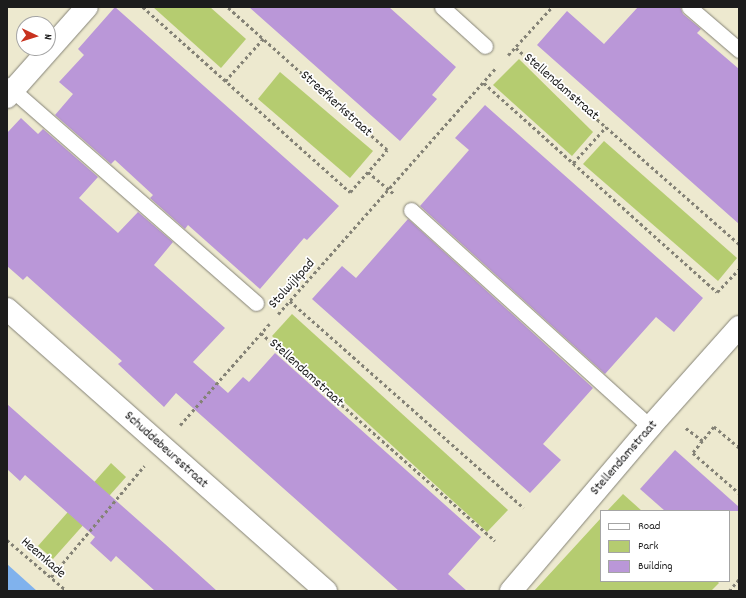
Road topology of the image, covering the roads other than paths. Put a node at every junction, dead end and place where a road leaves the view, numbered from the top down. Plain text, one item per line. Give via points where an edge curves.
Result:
1 (87, 7) edge
2 (442, 7) edge
3 (689, 7) edge
4 (485, 46) dead end
5 (739, 50) edge
6 (9, 90) edge
7 (412, 210) dead end
8 (256, 303) dead end
9 (7, 308) edge
10 (739, 327) edge
11 (650, 427) junction
12 (326, 591) edge
13 (511, 591) edge

1 - 6 street
2 - 4 lane
3 - 5 lane
6 - 8 lane
7 - 11 lane
9 - 12 street, Schuddebeursstraat
10 - 11 street, Stellendamstraat
11 - 13 street, Stellendamstraat

